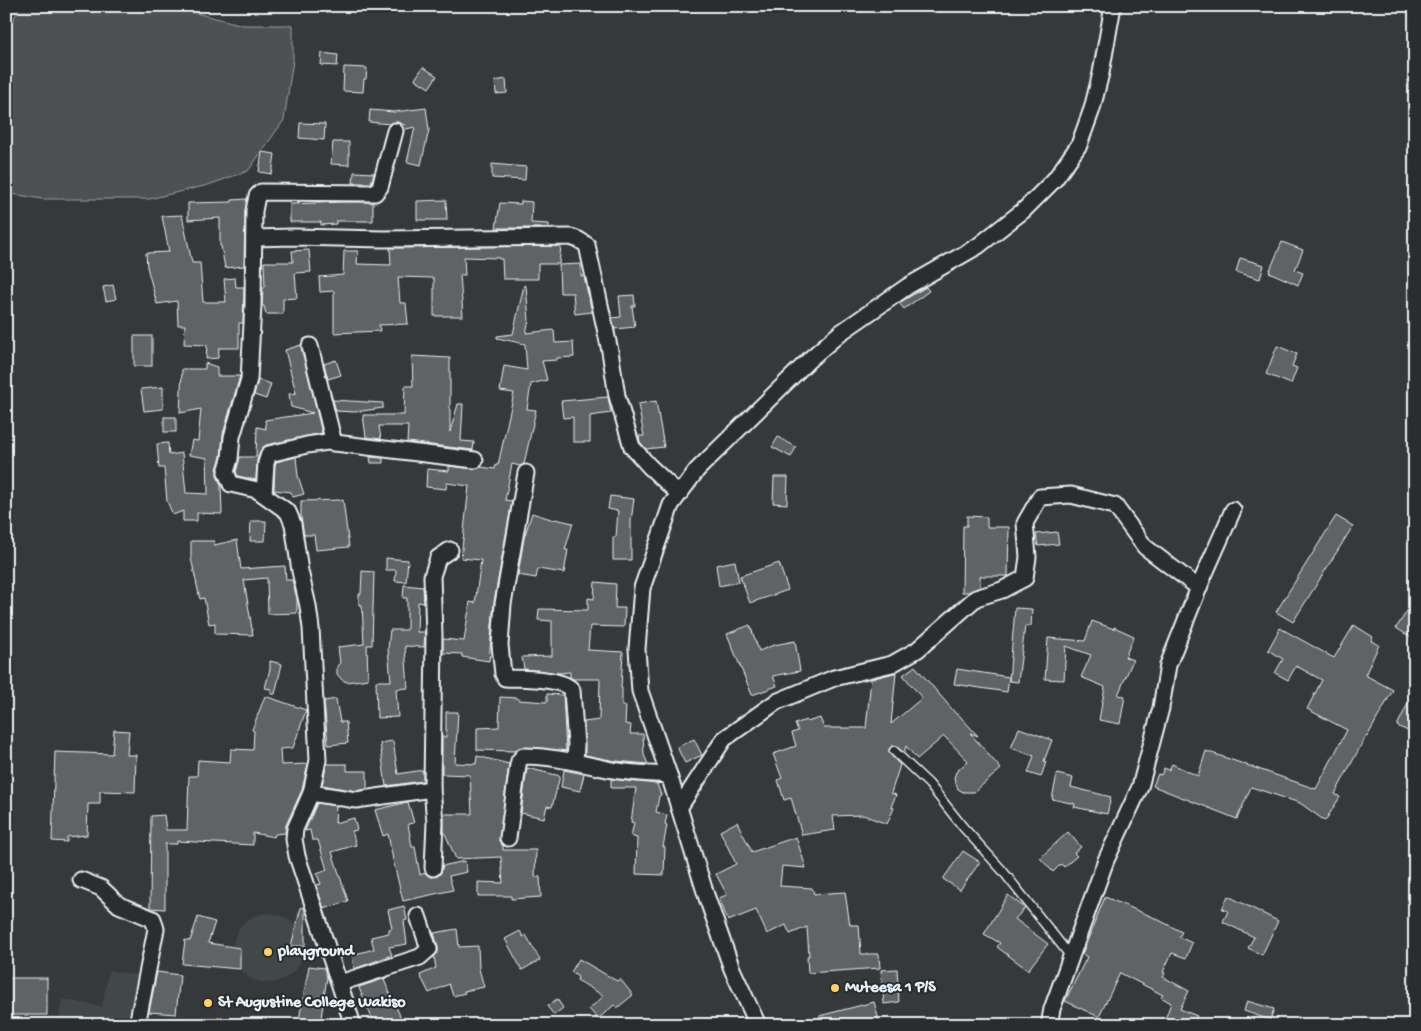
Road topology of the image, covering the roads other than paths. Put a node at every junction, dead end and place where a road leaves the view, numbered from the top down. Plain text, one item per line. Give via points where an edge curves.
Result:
1 (1113, 6) edge
2 (395, 131) dead end
3 (254, 238) junction
4 (310, 346) dead end
5 (334, 443) junction
6 (475, 460) dead end
7 (526, 473) dead end
8 (264, 494) junction
9 (679, 494) junction
10 (1233, 510) dead end
11 (450, 550) dead end
12 (1198, 588) junction
13 (894, 751) dead end
14 (575, 761) junction
15 (669, 775) junction
16 (432, 789) junction
17 (311, 793) junction
18 (679, 808) junction
19 (508, 838) dead end
20 (433, 868) dead end
21 (81, 880) dead end
22 (418, 916) dead end
23 (1071, 957) junction
24 (340, 983) junction
25 (137, 1025) edge
26 (354, 1025) edge
27 (758, 1025) edge
28 (1049, 1025) edge

1 - 9 street via 1092,109 1079,145 1055,179 1024,210 978,246 908,286 840,333 696,470
2 - 3 street via 380,187 375,193 261,192 254,211
3 - 8 street via 249,379 232,436 226,472 231,484
3 - 9 street via 570,237 579,240 587,245 617,396 632,447
4 - 5 street
5 - 6 street
5 - 8 street via 307,445 269,454
7 - 14 street via 503,604 502,674 505,678 568,685 572,690
8 - 17 street via 288,512 293,524 308,606 318,760
9 - 15 street via 671,505 642,588 637,649 640,690
10 - 12 street
11 - 16 street via 438,558 432,576
12 - 18 street via 1145,547 1115,506 1071,495 1040,497 1025,523 1028,557 1025,578 976,598 918,650 892,664 834,678 776,702 724,739
12 - 23 street via 1168,664 1161,708 1140,787 1106,860
13 - 23 lane via 929,784
14 - 15 street via 609,769
14 - 19 street via 523,756 519,761
15 - 18 street
16 - 17 street via 356,800
16 - 20 street
17 - 24 street via 295,829 294,840
18 - 27 street via 726,951
21 - 25 street via 100,888 119,905 155,922
22 - 24 street via 429,949 420,957
23 - 28 street
24 - 26 street

